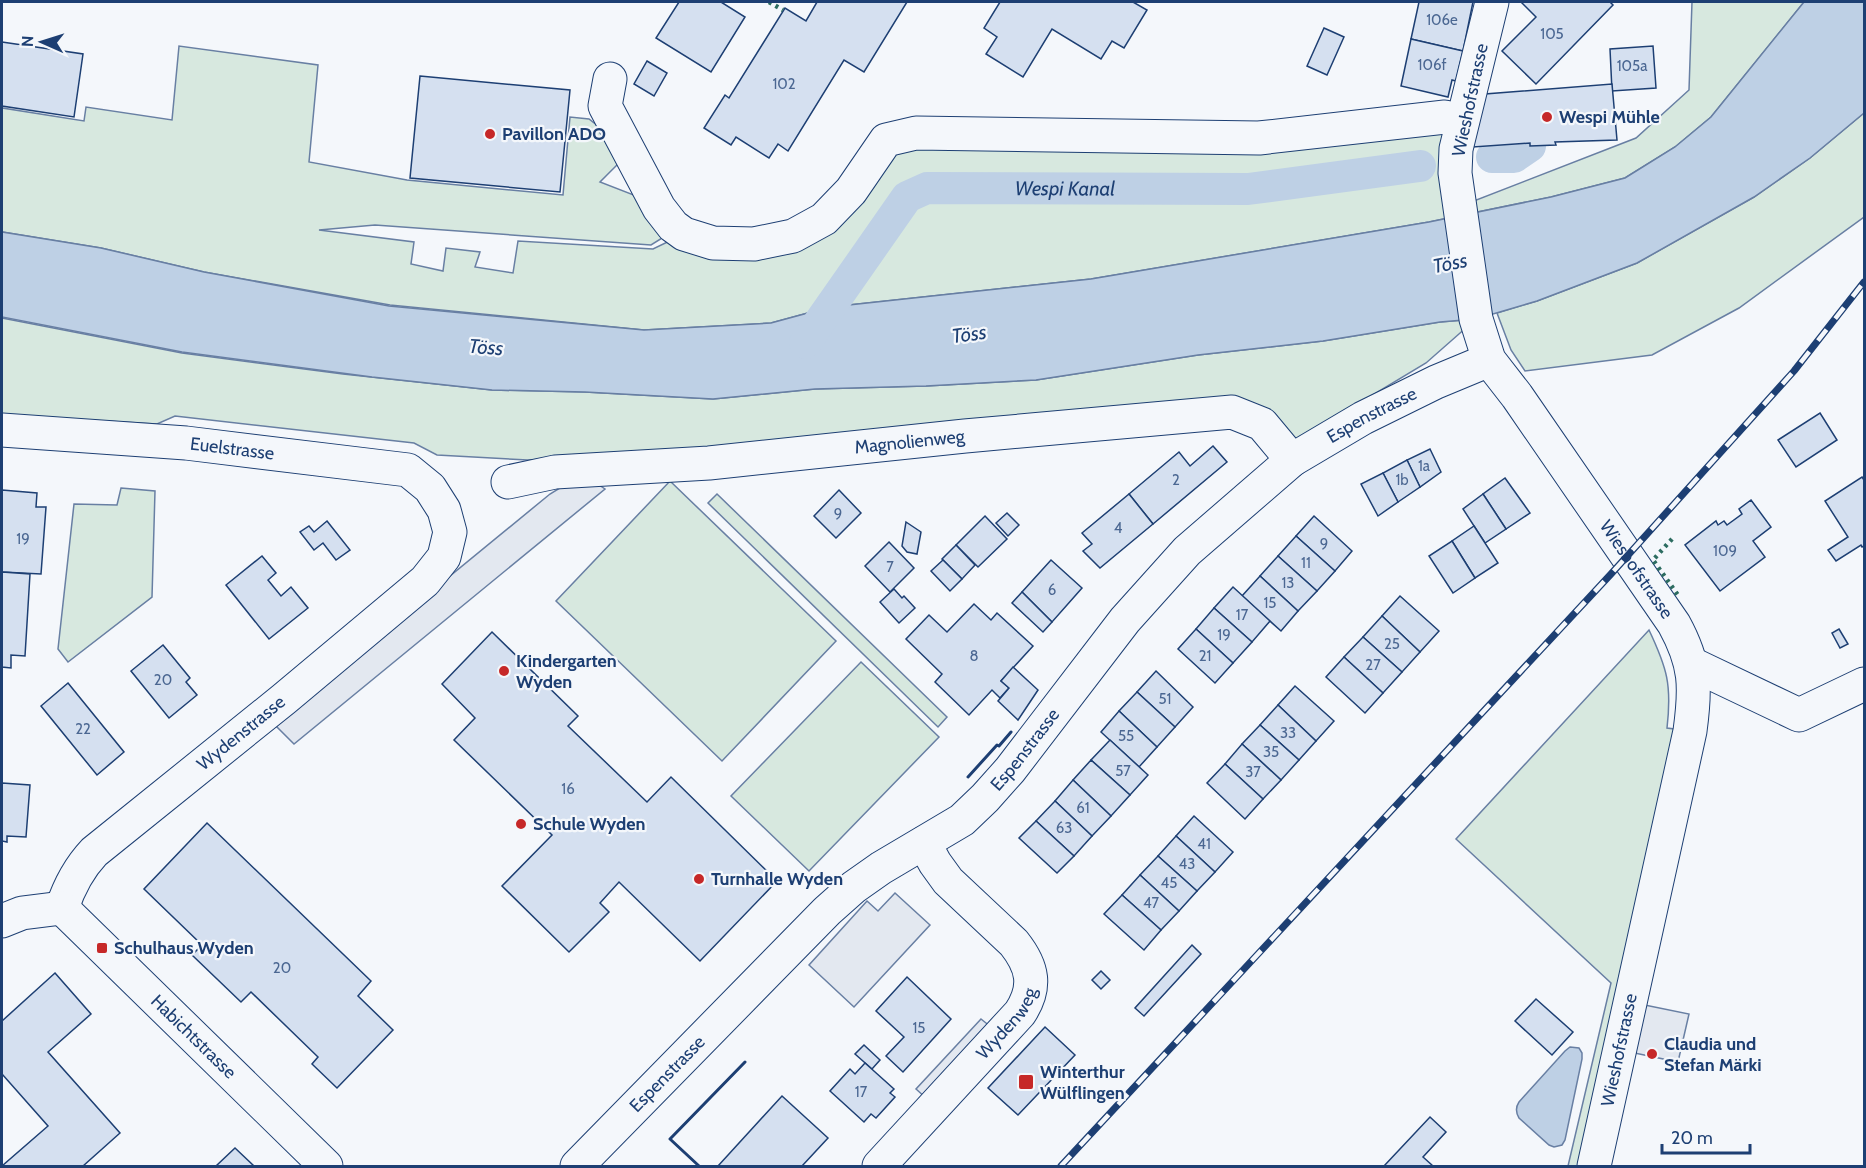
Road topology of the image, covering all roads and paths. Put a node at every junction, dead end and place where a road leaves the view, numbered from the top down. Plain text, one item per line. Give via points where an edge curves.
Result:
1 (1492, 2) edge
2 (610, 79) dead end
3 (1462, 121) junction
4 (1489, 360) junction
5 (2, 430) edge
6 (1292, 460) junction
7 (508, 482) dead end
8 (444, 510) joint
9 (1692, 664) junction
10 (1864, 684) edge
11 (924, 843) junction
12 (62, 908) junction
13 (2, 921) edge
14 (326, 1167) edge
15 (578, 1167) edge
16 (879, 1167) edge
17 (1594, 1167) edge

1 - 3 street, Wieshofstrasse
2 - 3 street via 605,106 659,208 684,234 713,243 754,244 793,236 824,219 851,191 886,140 916,132 1259,138 1445,117
3 - 4 street, Wieshofstrasse via 1455,173 1476,319
4 - 6 street, Espenstrasse via 1363,418
4 - 9 street, Wieshofstrasse via 1674,624
5 - 8 street, Euelstrasse via 186,443 408,470 430,488
6 - 7 street, Magnolienweg via 1262,424 1232,412 709,463 555,472
6 - 11 street, Espenstrasse via 1187,552 1125,620 986,798 962,820
8 - 12 street, Wydenstrasse via 450,532 444,557 425,581 93,852 74,878
9 - 10 street via 1799,715
9 - 17 street, Wieshofstrasse via 1690,731
11 - 15 street, Espenstrasse via 854,886 827,911
11 - 16 street, Wydenweg via 948,881 1021,952 1031,983 1020,1013
12 - 13 street via 22,913
12 - 14 street, Habichtstrasse

